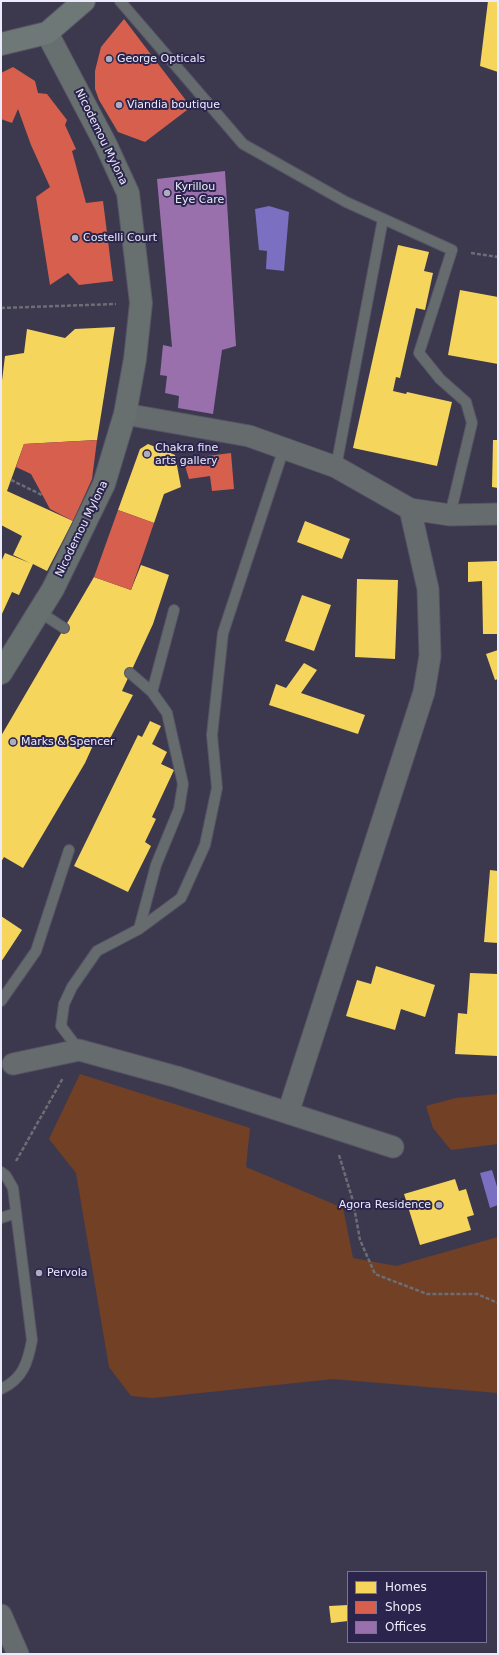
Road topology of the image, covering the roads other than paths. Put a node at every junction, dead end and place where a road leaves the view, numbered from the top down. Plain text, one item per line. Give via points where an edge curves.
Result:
1 (84, 1) edge
2 (120, 1) edge
3 (47, 33) junction
4 (1, 44) edge
5 (383, 219) junction
6 (125, 414) junction
7 (284, 448) junction
8 (336, 467) junction
9 (410, 509) junction
10 (498, 514) edge
11 (450, 515) junction
12 (174, 610) dead end
13 (38, 611) junction
14 (64, 628) dead end
15 (1, 673) edge
16 (130, 673) dead end
17 (152, 692) junction
18 (69, 850) dead end
19 (139, 929) junction
20 (1, 1001) edge
21 (80, 1050) junction
22 (13, 1064) dead end
23 (288, 1113) junction
24 (392, 1147) dead end
25 (4, 1174) edge
26 (16, 1213) junction
27 (1, 1218) edge
28 (1, 1389) edge
29 (1, 1615) edge
30 (18, 1654) edge

1 - 3 main road
2 - 5 lane via 243,144 346,202
3 - 4 main road
3 - 6 main road, Nicodemou Mylona via 106,145 128,193 140,303 135,359
5 - 8 lane
5 - 11 lane via 452,250 419,353 440,379 466,402 472,423
6 - 7 street via 249,436
6 - 13 main road, Nicodemou Mylona via 104,484 53,589
7 - 8 street
7 - 19 lane via 224,633 212,735 217,788 205,845 182,898
8 - 9 street
9 - 11 street
9 - 23 street via 428,589 430,656 424,692
10 - 11 street
12 - 17 lane
13 - 14 lane
13 - 15 main road, Nicodemou Mylona
16 - 17 lane
17 - 19 lane via 167,713 183,784 179,809 156,865
18 - 20 lane via 36,951
19 - 21 lane via 97,951 72,987 64,1004 61,1026
21 - 22 street
21 - 23 street via 177,1077
23 - 24 street
25 - 26 lane via 13,1188
26 - 27 lane
26 - 28 lane via 32,1340 23,1372
29 - 30 street

